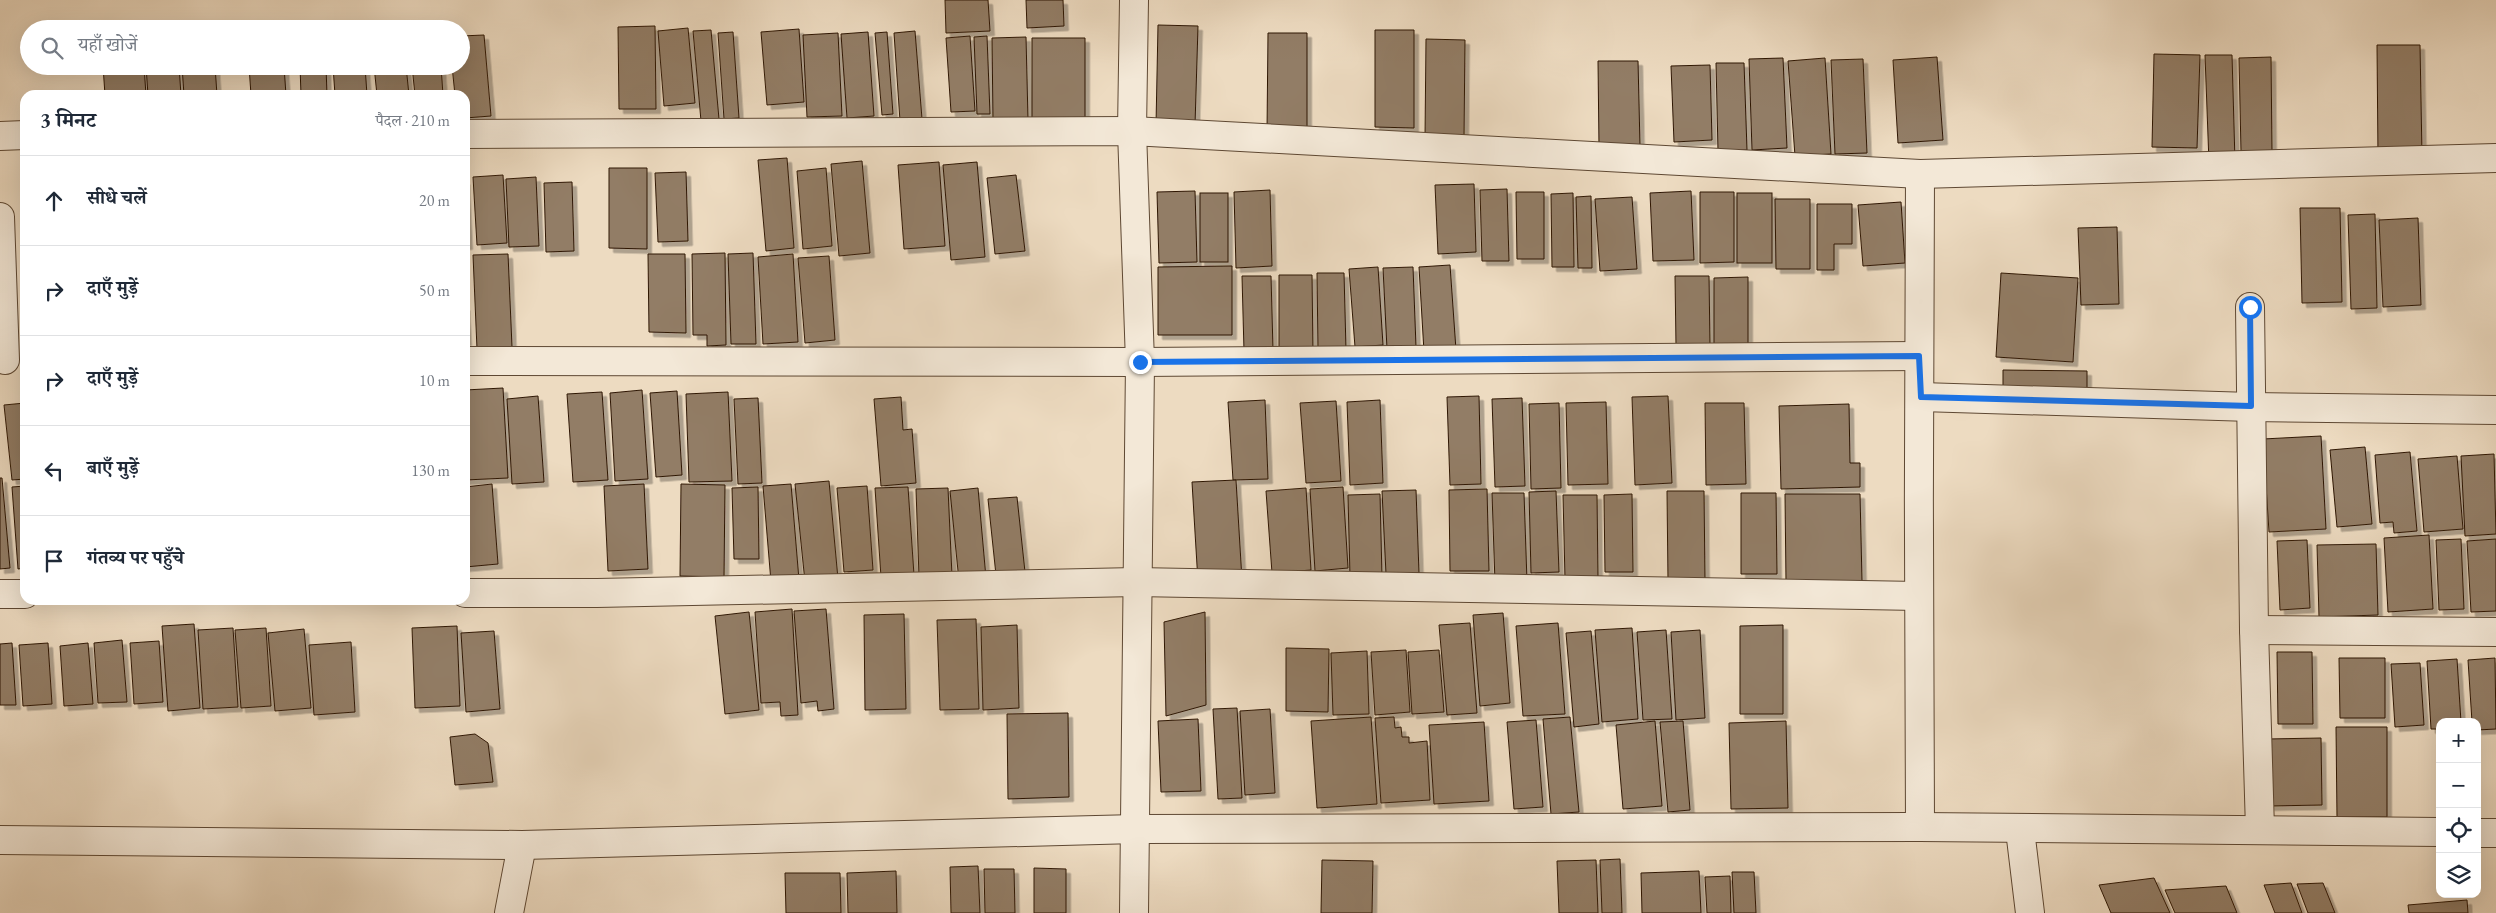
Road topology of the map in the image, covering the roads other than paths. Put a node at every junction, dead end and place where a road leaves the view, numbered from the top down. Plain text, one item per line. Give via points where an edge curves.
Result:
1 (1134, 0) edge
2 (1132, 131) junction
3 (470, 134) edge
4 (0, 136) edge
5 (20, 136) edge
6 (2496, 158) edge
7 (1920, 174) junction
8 (0, 217) edge
9 (2250, 307) dead end
10 (1919, 356) junction
11 (10, 360) edge
12 (470, 361) edge
13 (1140, 362) junction
14 (1921, 397) junction
15 (2251, 406) junction
16 (2496, 410) edge
17 (1136, 582) junction
18 (470, 593) edge
19 (0, 594) edge
20 (20, 594) edge
21 (1918, 596) junction
22 (2254, 630) junction
23 (2496, 632) edge
24 (1920, 827) junction
25 (1136, 829) junction
26 (2260, 829) junction
27 (2020, 830) junction
28 (2436, 832) edge
29 (2481, 833) edge
30 (2496, 833) edge
31 (0, 840) edge
32 (522, 845) junction
33 (509, 913) edge
34 (1134, 913) edge
35 (2030, 913) edge

1 - 2 street
2 - 3 street
2 - 7 street
2 - 13 street
4 - 5 street
6 - 7 street
7 - 10 street
8 - 11 street
9 - 15 street
10 - 13 street
10 - 14 street
12 - 13 street
13 - 17 street
14 - 15 street
14 - 21 street
15 - 16 street
15 - 22 street
17 - 18 street
17 - 21 street
17 - 25 street
19 - 20 street
21 - 24 street
22 - 23 street
22 - 26 street
24 - 25 street
24 - 27 street
25 - 32 street
25 - 34 street
26 - 27 street
26 - 28 street
27 - 35 street
29 - 30 street
31 - 32 street
32 - 33 street

